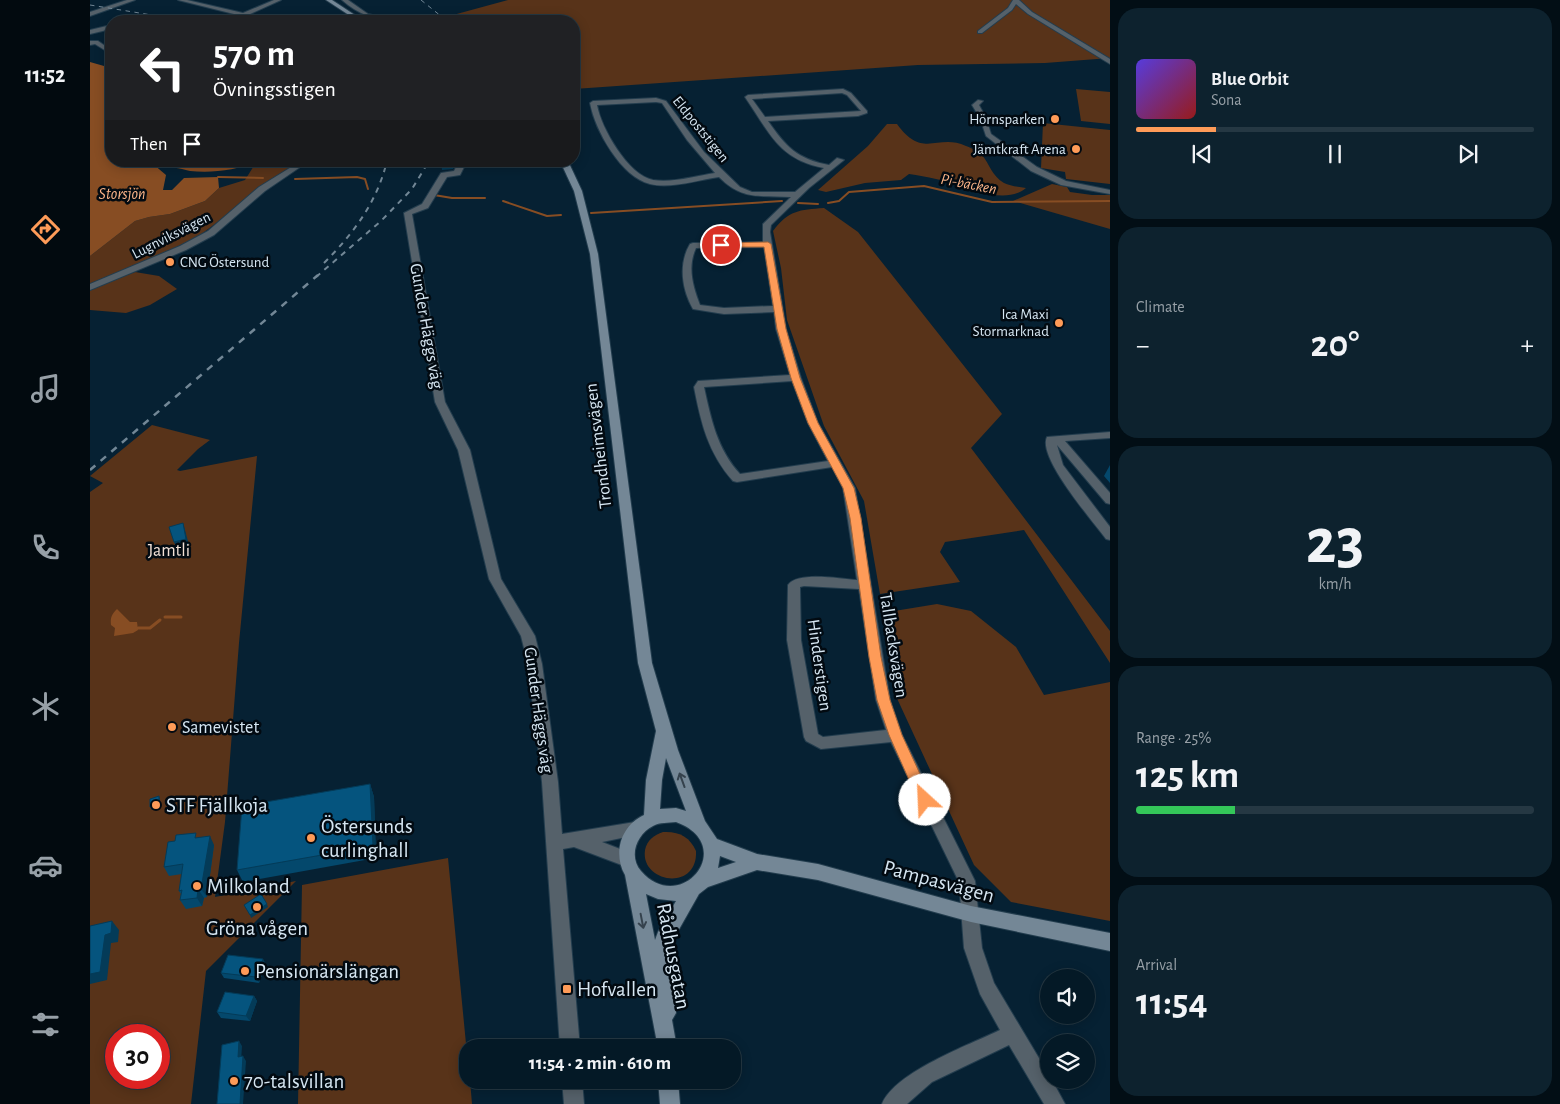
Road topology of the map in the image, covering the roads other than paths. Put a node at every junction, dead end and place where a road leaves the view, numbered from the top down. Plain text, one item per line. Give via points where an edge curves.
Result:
1 (132, 0) edge
2 (181, 0) edge
3 (214, 0) edge
4 (278, 0) edge
5 (330, 0) edge
6 (345, 0) edge
7 (1016, 0) edge
8 (200, 4) junction
9 (90, 14) edge
10 (242, 14) junction
11 (246, 15) edge
12 (352, 15) edge
13 (366, 15) edge
14 (105, 28) edge
15 (90, 32) edge
16 (980, 32) dead end
17 (90, 38) edge
18 (93, 42) edge
19 (105, 49) edge
20 (1110, 62) edge
21 (980, 101) dead end
22 (765, 119) junction
23 (840, 160) dead end
24 (297, 167) edge
25 (460, 167) edge
26 (567, 167) edge
27 (830, 167) junction
28 (721, 175) junction
29 (798, 192) junction
30 (1110, 192) edge
31 (768, 244) junction
32 (90, 287) edge
33 (778, 309) junction
34 (796, 378) junction
35 (1110, 435) edge
36 (1061, 439) junction
37 (836, 464) junction
38 (1110, 500) edge
39 (1110, 536) edge
40 (866, 586) junction
41 (664, 730) junction
42 (895, 735) junction
43 (652, 817) junction
44 (700, 826) junction
45 (635, 829) junction
46 (574, 840) junction
47 (555, 842) junction
48 (712, 845) junction
49 (757, 862) junction
50 (630, 866) junction
51 (699, 884) junction
52 (971, 914) junction
53 (1110, 942) edge
54 (1013, 1034) junction
55 (569, 1039) edge
56 (666, 1039) edge
57 (668, 1039) edge
58 (573, 1089) edge
59 (669, 1089) edge
60 (574, 1104) edge
61 (670, 1104) edge
62 (892, 1104) edge
63 (1056, 1104) edge

1 - 9 street
2 - 8 street
3 - 8 street
4 - 10 street
5 - 12 main road
6 - 13 street
7 - 16 street via 1010,9
7 - 20 street via 1030,13
8 - 10 street
10 - 11 street
14 - 15 street
17 - 18 street
18 - 19 street
21 - 30 street via 975,105 988,135 1034,170 1064,183
22 - 22 street via 748,97 843,91 865,112
22 - 27 street via 793,155
23 - 27 street, Tallbacksvägen
24 - 32 street, Lugnviksvägen via 262,189 211,233
25 - 47 street, Gunder Häggs väg via 458,173 444,175 425,206 408,213 440,402 460,437 495,579 528,636 535,664
26 - 41 main road, Trondheimsvägen via 578,191 594,254 645,663
27 - 29 street, Tallbacksvägen
28 - 28 street, Eldpoststigen via 672,117 664,102 593,103 593,111 613,148 640,178 653,182
28 - 29 street, Eldpoststigen via 746,194
29 - 31 street, Tallbacksvägen via 767,224
31 - 33 street, Tallbacksvägen
31 - 33 street via 693,246 688,255 688,287 696,307 724,311
33 - 34 street, Tallbacksvägen
34 - 37 street, Tallbacksvägen via 813,423
34 - 37 street via 702,383 698,387 713,444 723,465 737,478
35 - 36 street
36 - 38 street
36 - 39 street via 1051,439 1051,450 1058,466
37 - 40 street, Tallbacksvägen via 849,488
40 - 42 street, Tallbacksvägen via 883,700
40 - 42 street, Hinderstigen via 802,582 794,585 794,640 811,737 821,743
41 - 43 main road, Trondheimsvägen via 654,780
44 -> 41 main road, Trondheimsvägen
42 - 52 street, Tallbacksvägen via 967,881
43 - 44 main road via 677,815
43 - 45 main road
44 - 48 main road
45 - 46 street
45 - 50 main road via 628,843
46 - 47 street
46 - 50 street
47 - 55 street, Gunder Häggs väg
48 - 49 main road, Pampasvägen
48 - 51 main road via 713,863
49 - 51 main road, Pampasvägen
49 - 52 main road, Pampasvägen via 818,872
50 - 51 main road via 644,885 660,893 678,894
50 -> 56 main road, Rådhusgatan
51 - 57 main road, Rådhusgatan via 664,938
52 - 53 main road, Pampasvägen
52 - 54 street, Tallbacksvägen via 973,948 986,988
54 - 62 street via 925,1076
54 - 63 street, Tallbacksvägen
58 - 60 street
59 - 61 main road

